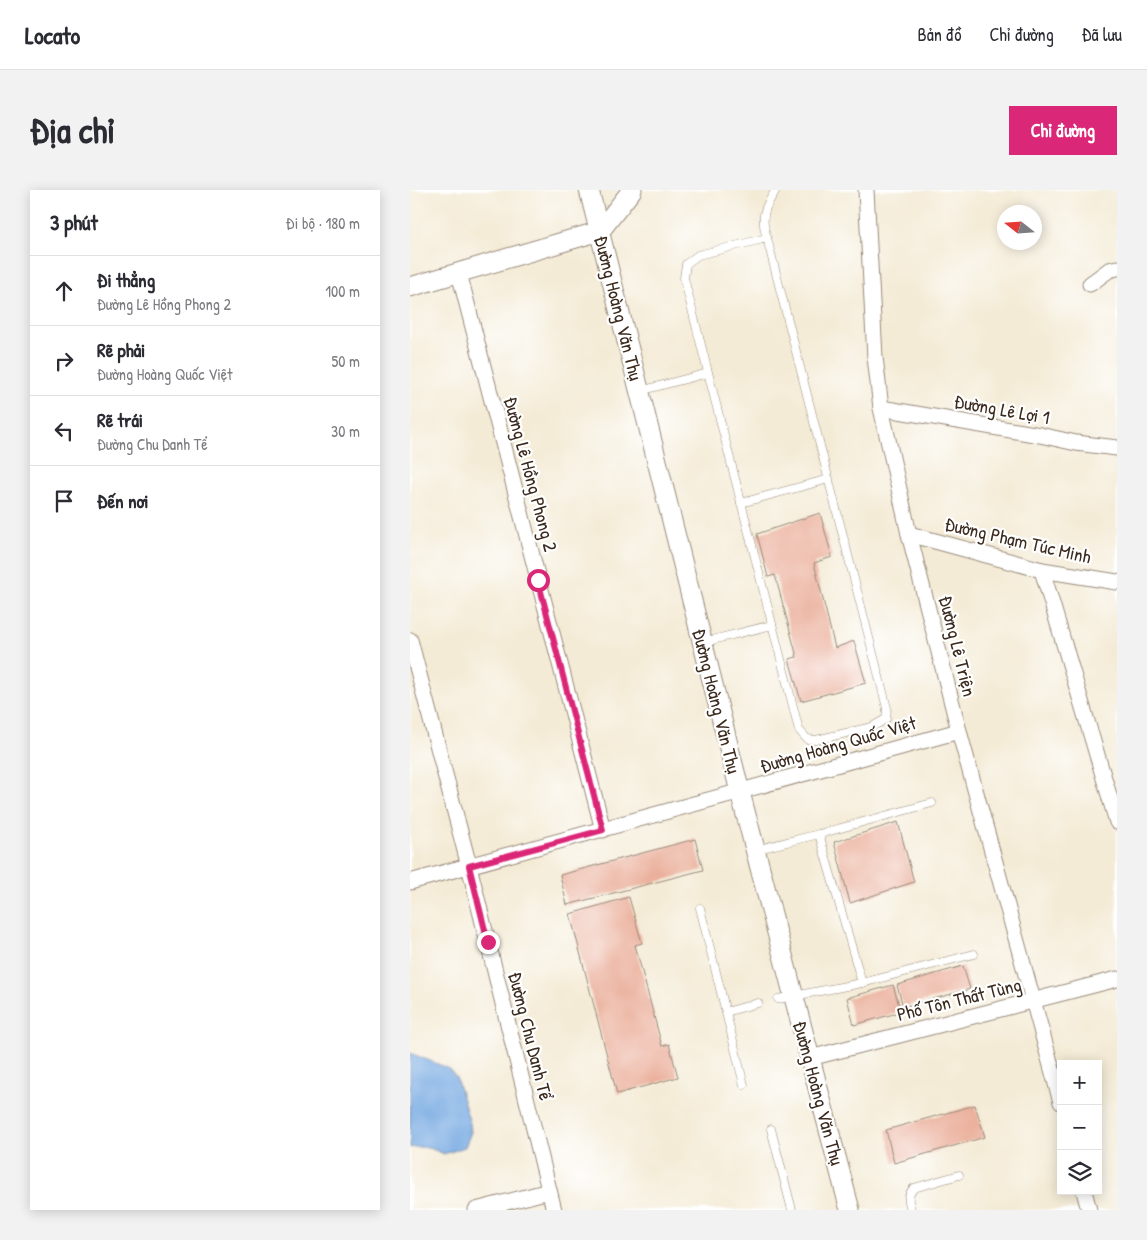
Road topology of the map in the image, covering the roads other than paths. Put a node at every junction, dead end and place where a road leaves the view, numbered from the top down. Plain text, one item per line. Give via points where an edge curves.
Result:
1 (589, 190) edge
2 (632, 190) edge
3 (776, 190) edge
4 (866, 190) edge
5 (600, 231) junction
6 (767, 238) junction
7 (1117, 268) edge
8 (459, 273) junction
9 (1090, 284) dead end
10 (410, 287) edge
11 (708, 374) junction
12 (640, 391) junction
13 (881, 408) junction
14 (1117, 448) edge
15 (829, 479) junction
16 (741, 503) junction
17 (909, 534) junction
18 (1042, 570) junction
19 (1117, 582) edge
20 (772, 625) junction
21 (410, 640) edge
22 (703, 642) junction
23 (959, 731) junction
24 (740, 792) junction
25 (932, 803) dead end
26 (1117, 822) edge
27 (603, 830) junction
28 (819, 834) junction
29 (755, 850) junction
30 (469, 866) junction
31 (410, 882) edge
32 (700, 908) dead end
33 (974, 954) dead end
34 (1117, 979) edge
35 (862, 983) junction
36 (786, 997) junction
37 (1034, 1001) junction
38 (758, 1003) dead end
39 (726, 1012) junction
40 (810, 1058) junction
41 (744, 1085) dead end
42 (1057, 1087) edge
43 (771, 1129) dead end
44 (959, 1175) dead end
45 (549, 1190) junction
46 (1085, 1195) edge
47 (848, 1209) edge
48 (476, 1210) edge
49 (554, 1210) edge
50 (792, 1210) edge
51 (911, 1210) edge
52 (1089, 1210) edge

1 - 5 street, Đường Hoàng Văn Thụ
2 - 5 street
3 - 6 lane via 764,213
4 - 13 street, Đường Lê Triện
5 - 8 street
5 - 12 street, Đường Hoàng Văn Thụ
6 - 11 lane via 698,255 686,264 684,278
6 - 15 lane
7 - 9 street
8 - 10 street
8 - 27 street, Đường Lê Hồng Phong 2
11 - 12 lane
11 - 16 lane
12 - 22 street, Đường Hoàng Văn Thụ
13 - 14 street, Đường Lê Lợi 1
13 - 17 street, Đường Lê Triện
15 - 16 lane
15 - 20 lane via 887,708 886,719 872,727 816,740 807,739 799,730
16 - 20 lane
17 - 18 street, Đường Phạm Túc Minh
17 - 23 street, Đường Lê Triện
18 - 19 street, Đường Phạm Túc Minh
18 - 26 street
20 - 22 lane
21 - 30 street, Đường Chu Danh Tể
22 - 24 street, Đường Hoàng Văn Thụ
23 - 24 street, Đường Hoàng Quốc Việt
23 - 37 street, Đường Lê Triện
24 - 27 street, Đường Hoàng Quốc Việt
24 - 29 street, Đường Hoàng Văn Thụ
25 - 28 lane
27 - 30 street, Đường Hoàng Quốc Việt
28 - 29 lane
28 - 35 lane
29 - 36 street, Đường Hoàng Văn Thụ
30 - 31 street, Đường Hoàng Quốc Việt
30 - 45 street, Đường Chu Danh Tể
32 - 39 lane
33 - 35 lane
34 - 37 street, Phố Tôn Thất Tùng
35 - 36 lane
36 - 40 street, Đường Hoàng Văn Thụ
37 - 40 street, Phố Tôn Thất Tùng
37 - 42 street, Đường Lê Triện
38 - 39 lane
39 - 41 lane
40 - 47 street, Đường Hoàng Văn Thụ
43 - 50 lane
44 - 51 lane via 914,1188 908,1198
45 - 48 street
45 - 49 street, Đường Chu Danh Tể
46 - 52 street

